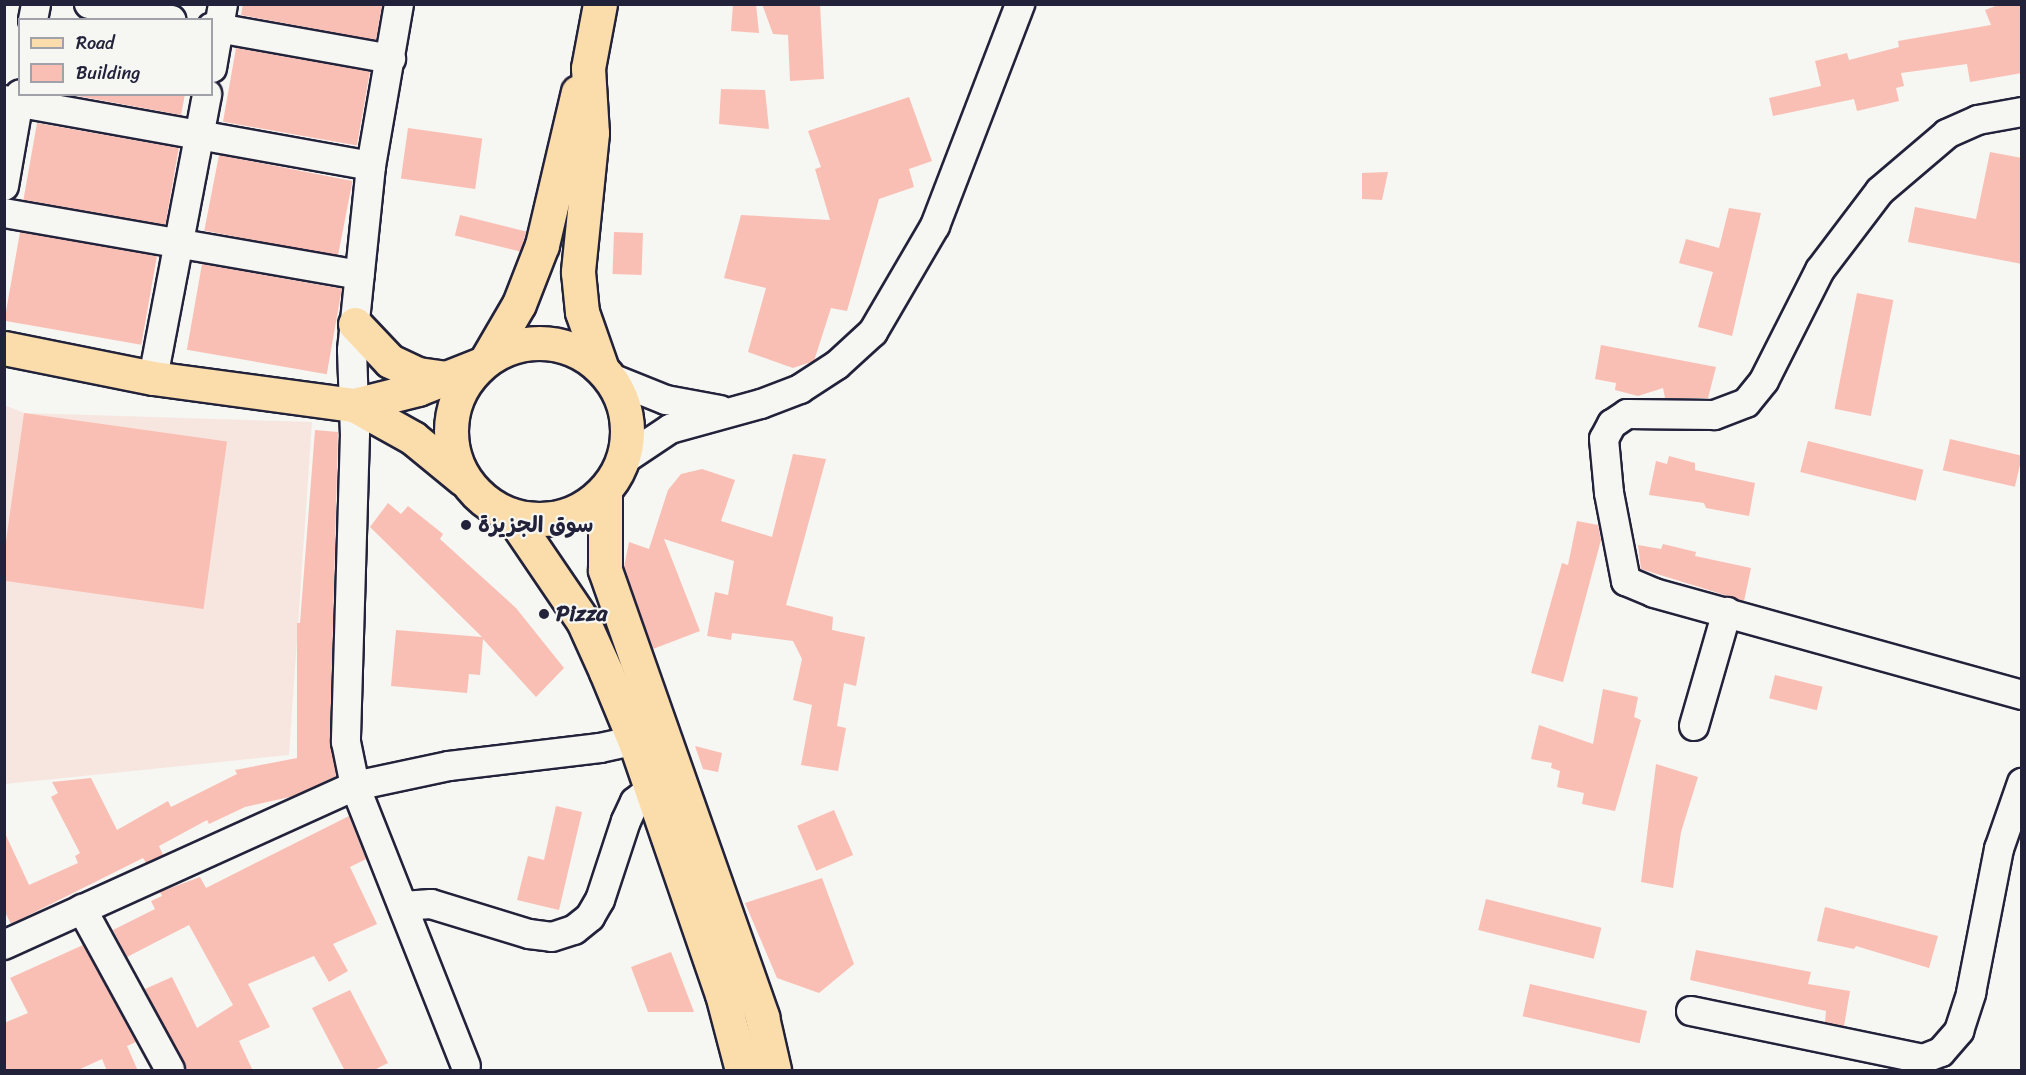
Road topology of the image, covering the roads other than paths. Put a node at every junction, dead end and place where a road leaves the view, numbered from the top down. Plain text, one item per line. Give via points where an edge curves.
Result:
1 (89, 4) edge
2 (399, 4) edge
3 (600, 4) edge
4 (1020, 4) edge
5 (161, 18) edge
6 (218, 20) edge
7 (391, 59) junction
8 (213, 60) edge
9 (588, 68) junction
10 (207, 96) edge
11 (15, 99) edge
12 (2022, 112) edge
13 (199, 135) junction
14 (371, 166) junction
15 (4, 186) edge
16 (4, 213) edge
17 (178, 244) junction
18 (360, 275) junction
19 (355, 324) junction
20 (4, 348) edge
21 (483, 361) junction
22 (607, 374) junction
23 (153, 378) junction
24 (449, 378) junction
25 (354, 405) junction
26 (725, 411) junction
27 (622, 461) junction
28 (464, 480) junction
29 (605, 490) junction
30 (511, 515) junction
31 (1727, 612) junction
32 (2022, 695) edge
33 (1694, 726) dead end
34 (648, 738) junction
35 (2022, 783) edge
36 (355, 786) junction
37 (651, 789) junction
38 (403, 906) junction
39 (82, 909) junction
40 (4, 945) edge
41 (1691, 1011) dead end
42 (1926, 1065) edge
43 (466, 1066) dead end
44 (170, 1071) edge
45 (742, 1071) edge
46 (774, 1071) edge

1 - 5 street
2 - 7 street
3 - 9 main road
4 - 26 street via 935,226 873,332 837,365 800,388 761,404
6 - 7 street
6 - 8 street
7 - 14 street
9 - 21 main road via 573,108 542,245 519,304
9 - 22 main road via 592,111 579,292 586,332
10 - 13 street
11 - 13 street
11 - 15 street
12 - 31 street via 1978,120 1947,134 1880,191 1820,270 1764,381 1746,403 1714,416 1636,412 1619,418 1607,431 1604,439 1608,484 1626,580 1654,593
13 - 14 street
13 - 17 street
14 - 18 street
16 - 17 street
17 - 18 street
17 - 23 street
18 - 19 street
19 - 24 main road via 390,361 418,374
19 - 25 street via 351,367
20 - 23 main road
21 - 22 main road via 526,343 547,343 577,351
21 - 24 main road
21 - 28 main road via 465,381 450,420 455,461
22 - 26 street via 666,400
22 - 27 main road via 627,418
23 - 25 main road
24 - 25 main road
25 - 28 main road via 413,438
25 - 36 street via 346,742
26 - 27 street via 670,429
27 - 29 main road
28 - 30 main road via 479,497
29 - 30 main road via 566,515 543,519
29 - 34 main road via 605,570
30 - 34 main road via 582,621
31 - 32 street
31 - 33 street
34 - 36 street via 448,766
34 - 37 main road
34 - 46 main road via 762,1017
35 - 42 street via 1999,849 1982,949 1959,1031
36 - 38 street
36 - 39 street
37 - 38 street via 635,802 626,821 600,900 590,917 574,930 552,937 529,934 431,904
37 - 45 main road via 722,994
38 - 43 street
39 - 40 street
39 - 44 street
41 - 42 street

